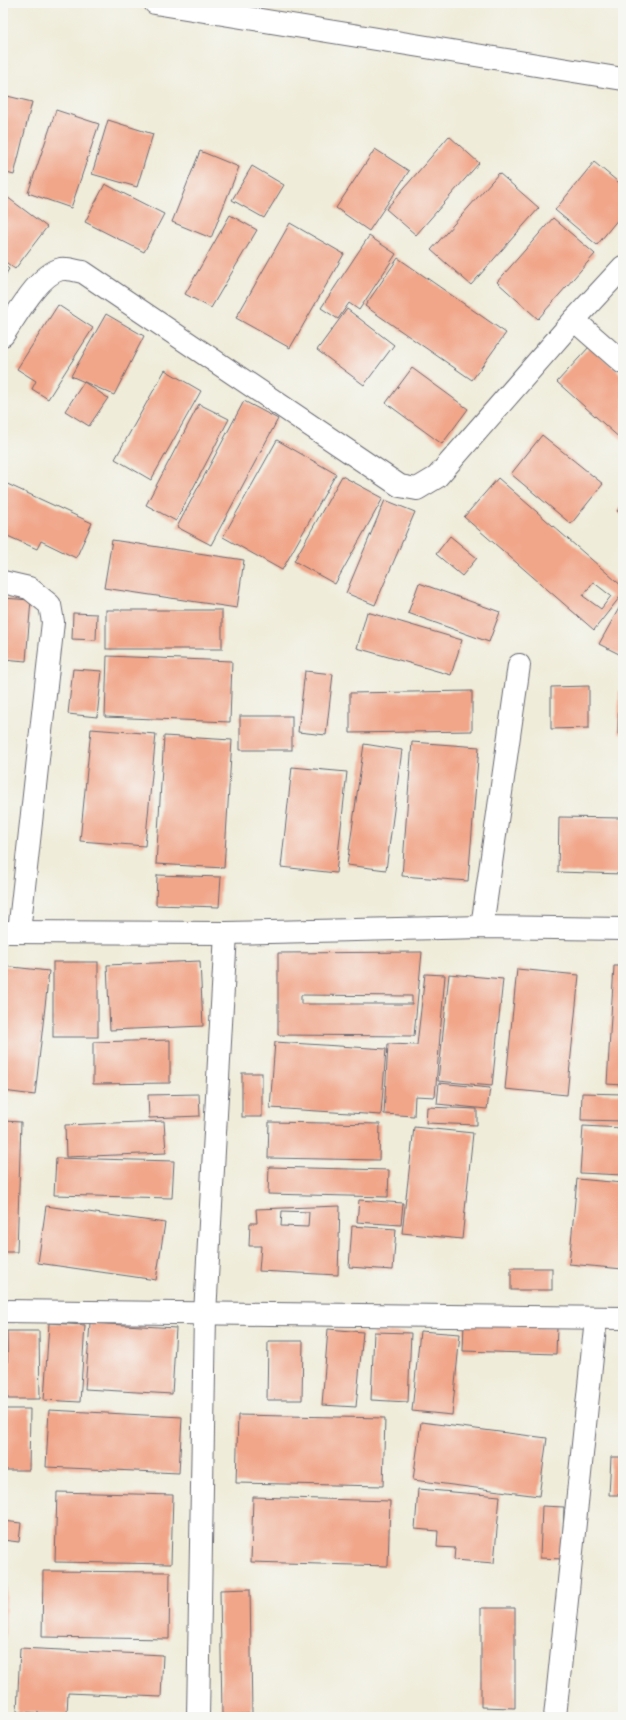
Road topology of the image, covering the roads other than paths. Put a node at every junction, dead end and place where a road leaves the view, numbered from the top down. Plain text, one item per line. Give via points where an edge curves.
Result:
1 (156, 3) edge
2 (623, 79) edge
3 (623, 267) edge
4 (574, 320) junction
5 (3, 335) edge
6 (623, 362) edge
7 (3, 582) edge
8 (519, 665) dead end
9 (482, 926) junction
10 (623, 929) edge
11 (11, 932) edge
12 (226, 933) junction
13 (3, 1311) edge
14 (205, 1314) junction
15 (596, 1318) junction
16 (623, 1318) edge
17 (198, 1717) edge
18 (555, 1717) edge

1 - 2 street
3 - 4 street
4 - 5 street via 437,477 417,489 400,486 83,272 63,269 41,281
4 - 6 street
7 - 11 street via 29,588 50,604 53,622
8 - 9 street
9 - 10 street
9 - 12 street
11 - 12 street
12 - 14 street
13 - 14 street
14 - 15 street
14 - 17 street
15 - 16 street
15 - 18 street

